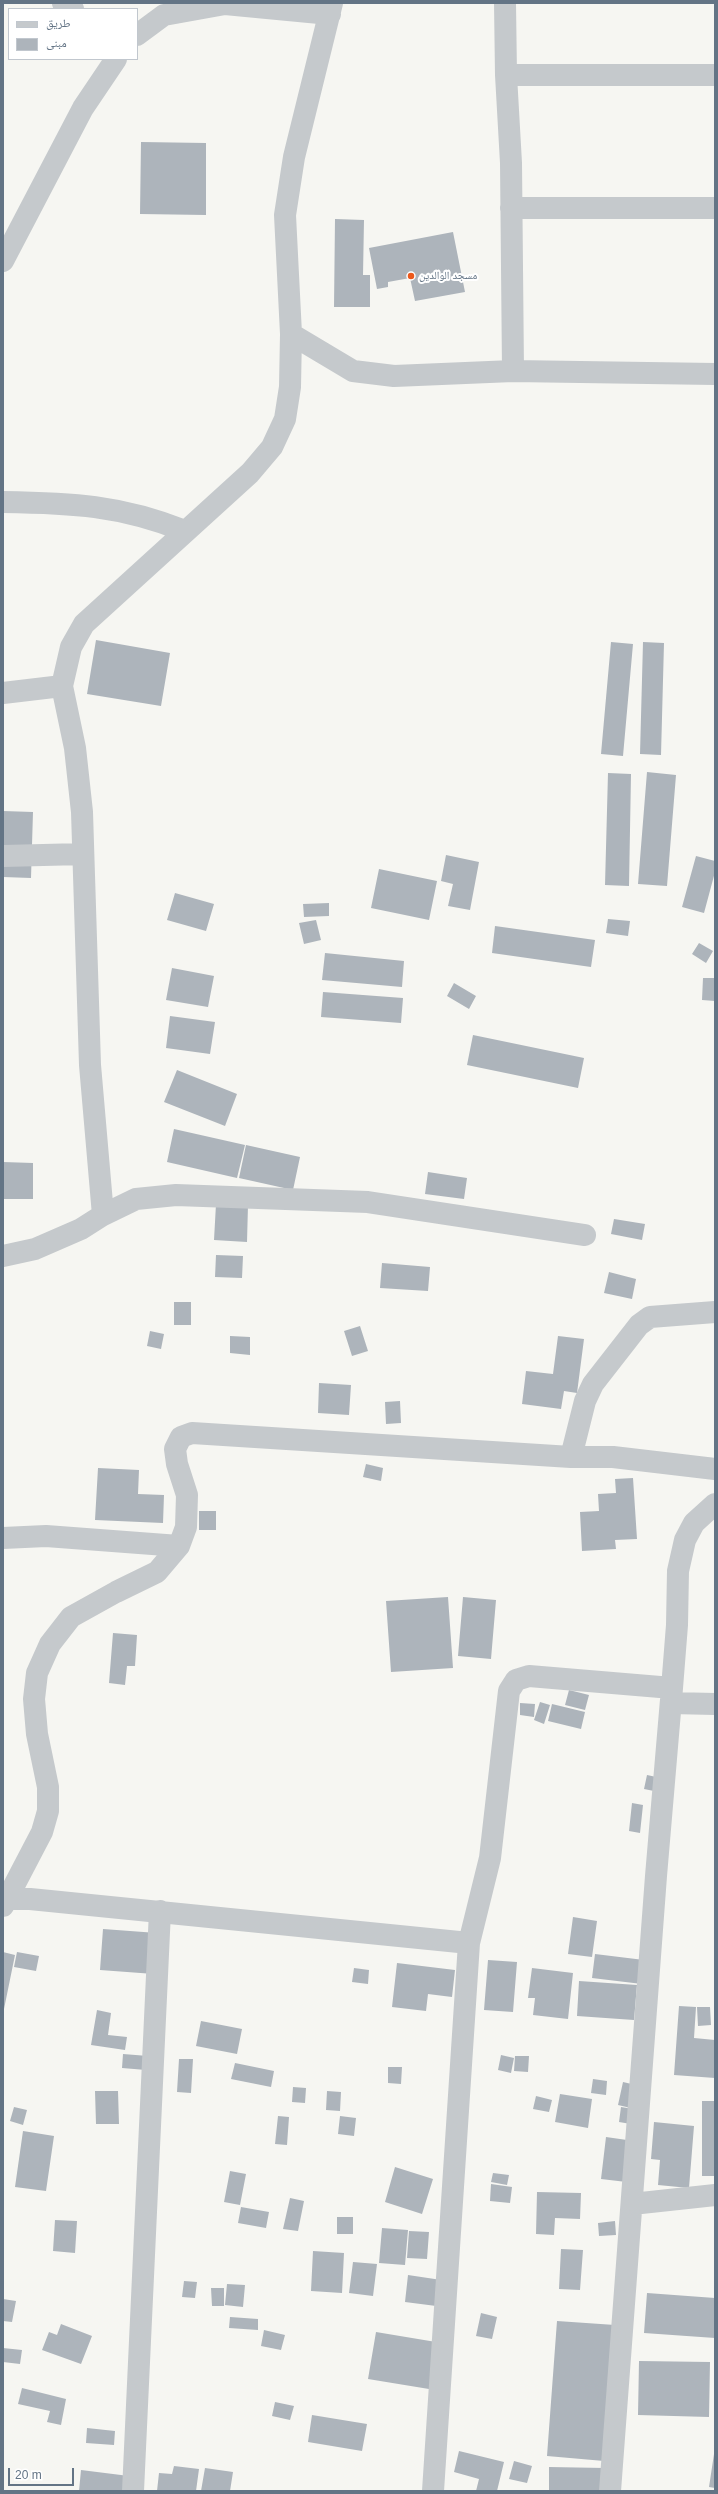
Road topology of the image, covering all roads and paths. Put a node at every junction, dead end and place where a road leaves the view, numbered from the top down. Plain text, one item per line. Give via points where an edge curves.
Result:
1 (505, 3) edge
2 (331, 8) edge
3 (138, 34) edge
4 (115, 60) edge
5 (506, 75) junction
6 (715, 75) edge
7 (511, 208) junction
8 (715, 208) edge
9 (3, 261) edge
10 (291, 334) junction
11 (513, 371) junction
12 (715, 374) edge
13 (3, 502) edge
14 (185, 531) junction
15 (62, 686) junction
16 (3, 693) edge
17 (83, 854) junction
18 (3, 856) edge
19 (103, 1215) junction
20 (585, 1235) dead end
21 (3, 1256) edge
22 (715, 1312) edge
23 (571, 1457) junction
24 (715, 1469) edge
25 (715, 1504) edge
26 (3, 1538) edge
27 (179, 1546) junction
28 (671, 1695) junction
29 (715, 1704) edge
30 (5, 1902) edge
31 (160, 1911) junction
32 (469, 1943) junction
33 (715, 2195) edge
34 (632, 2204) junction
35 (133, 2491) edge
36 (433, 2491) edge
37 (610, 2491) edge

1 - 5 street
2 - 3 street via 225,4 164,15
2 - 10 street via 294,156 285,215
4 - 9 street via 83,108
5 - 6 street
5 - 7 street
7 - 8 street
7 - 11 street
10 - 11 street via 353,371 394,376
10 - 14 street via 285,419 272,447 250,473
11 - 12 street
13 - 14 street via 119,509 150,517
14 - 15 street via 84,624 71,647
15 - 16 street
15 - 17 street via 75,748 82,812
17 - 18 street
17 - 19 street via 90,1064
19 - 20 street via 136,1199 176,1195 262,1197 368,1202
19 - 21 street via 81,1229 35,1249
22 - 23 street via 650,1317 639,1325 593,1384 585,1401
23 - 24 street via 613,1457
23 - 27 street via 192,1433 181,1437 175,1449 187,1495 186,1527
25 - 28 street via 694,1523 685,1540 678,1571 677,1625
26 - 27 street via 46,1536
27 - 30 street via 157,1572 71,1617 50,1644 37,1673 34,1699 37,1734 48,1788 48,1811 42,1832
28 - 29 street
28 - 32 street via 529,1676 516,1680 509,1691 507,1701 490,1858
28 - 34 street
30 - 31 street via 30,1899
31 - 32 street
31 - 35 street
32 - 36 street
33 - 34 street
34 - 37 street

